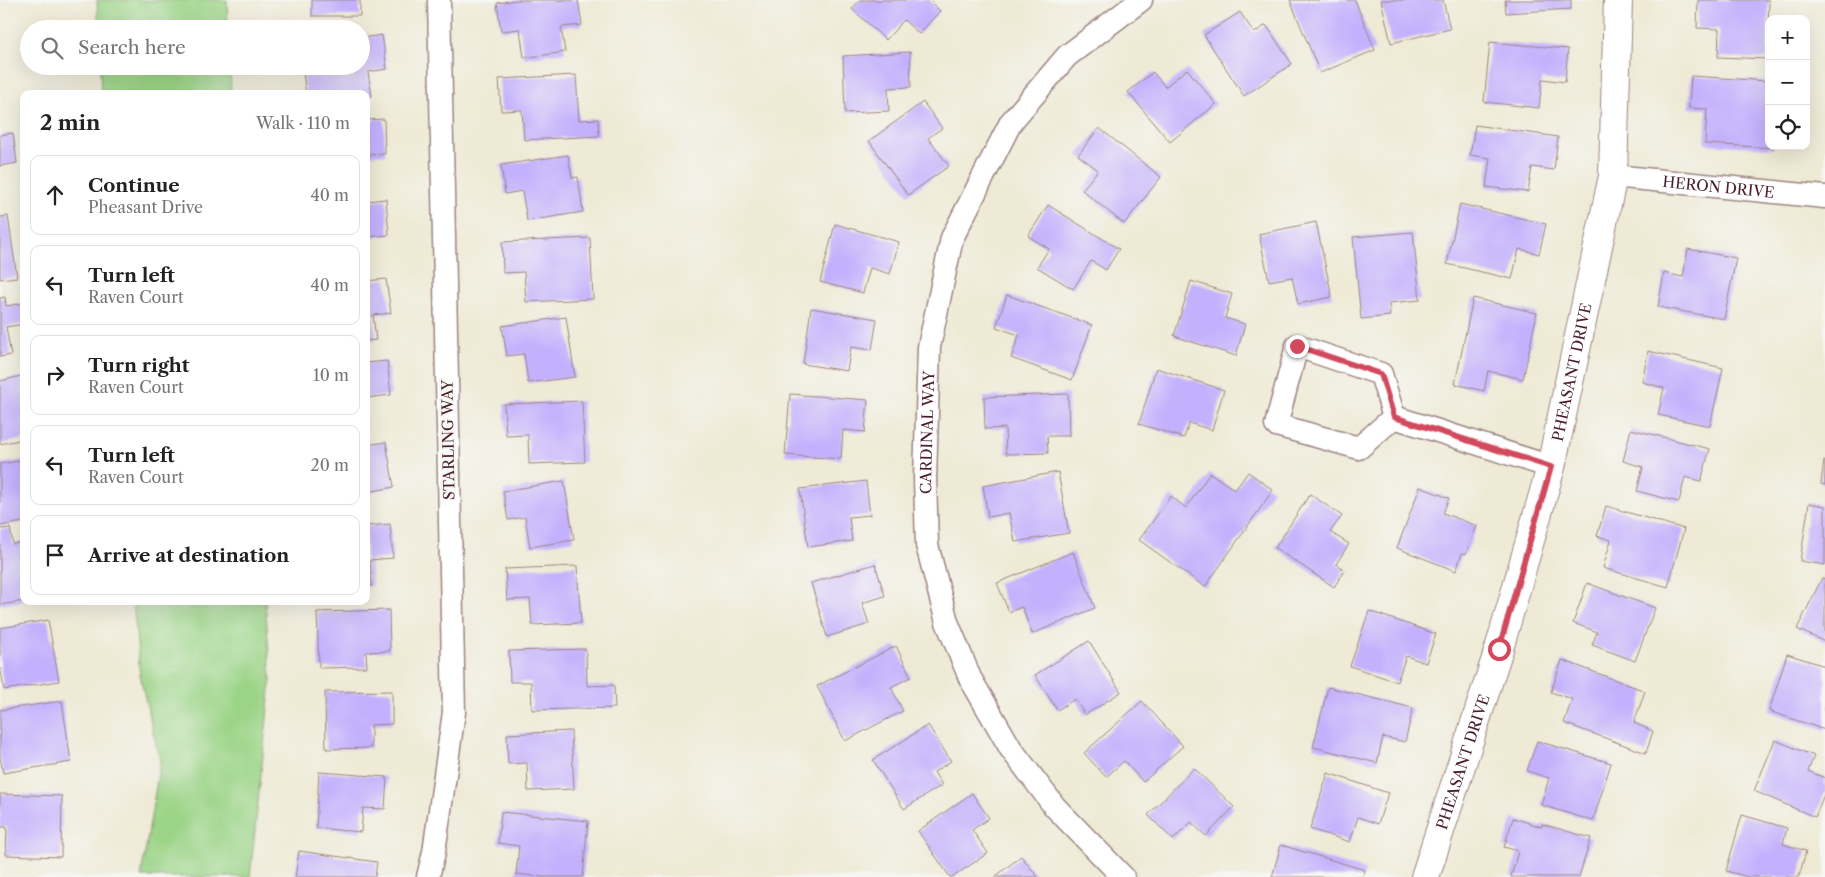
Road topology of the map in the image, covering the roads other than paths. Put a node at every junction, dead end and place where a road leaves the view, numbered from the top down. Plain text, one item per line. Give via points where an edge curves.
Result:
1 (439, 0) edge
2 (1141, 0) edge
3 (1618, 0) edge
4 (1614, 176) junction
5 (1825, 197) edge
6 (1394, 417) junction
7 (1551, 467) junction
8 (428, 877) edge
9 (1123, 877) edge
10 (1425, 877) edge

1 - 8 street, STARLING WAY via 454,712
2 - 9 street, CARDINAL WAY via 1067,56 1011,122 952,238 929,347 925,479 927,545 947,622 970,678 1012,749 1055,807
3 - 4 street, PHEASANT DRIVE
4 - 5 street, HERON DRIVE
4 - 7 street, PHEASANT DRIVE
6 - 6 street via 1381,374 1297,346 1276,426 1359,448
6 - 7 street
7 - 10 street, PHEASANT DRIVE via 1499,649

